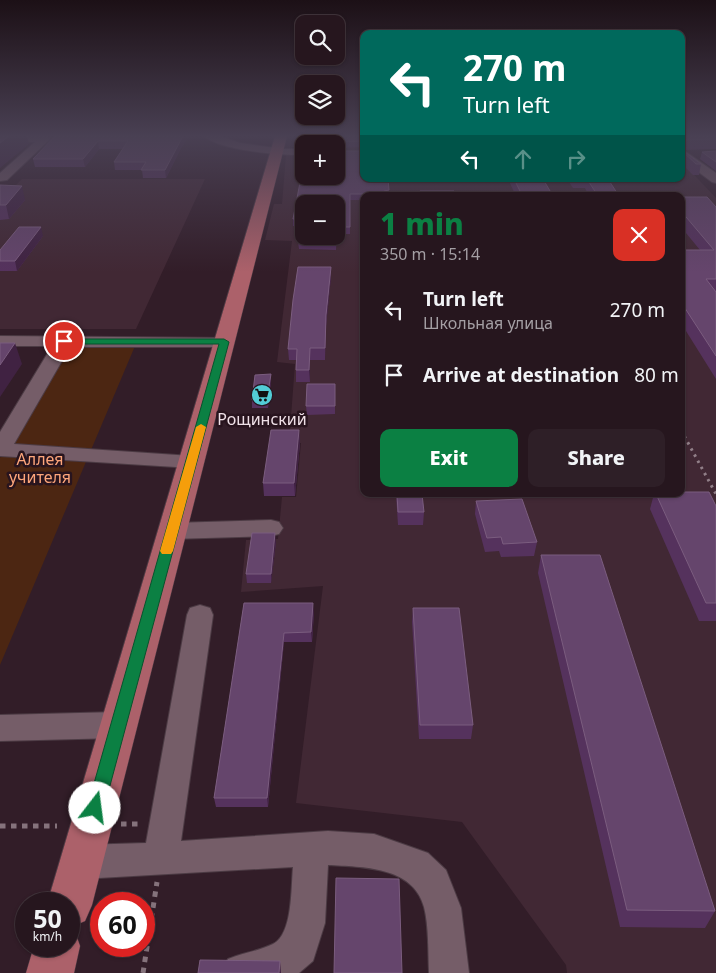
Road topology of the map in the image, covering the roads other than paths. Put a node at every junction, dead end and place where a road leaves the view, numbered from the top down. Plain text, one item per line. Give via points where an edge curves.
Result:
1 (274, 181) edge
2 (0, 340) edge
3 (64, 341) junction
4 (224, 342) junction
5 (0, 450) edge
6 (192, 462) junction
7 (272, 528) dead end
8 (172, 531) junction
9 (200, 615) dead end
10 (118, 724) junction
11 (0, 728) edge
12 (312, 849) junction
13 (161, 859) junction
14 (81, 862) junction
15 (73, 892) edge
16 (54, 957) edge
17 (50, 973) edge
18 (242, 973) edge
19 (449, 973) edge

1 - 4 main road
2 - 3 street
3 - 4 street
3 - 5 street
4 - 6 main road
5 - 6 street
6 - 8 main road
7 - 8 street
8 - 10 main road
9 - 13 street
10 - 11 street
10 - 14 main road
12 - 13 street
12 - 18 street via 306,923 299,947 285,960
12 - 19 street via 374,851 415,865 433,883 443,908
13 - 14 street
14 - 15 main road
16 - 17 main road

